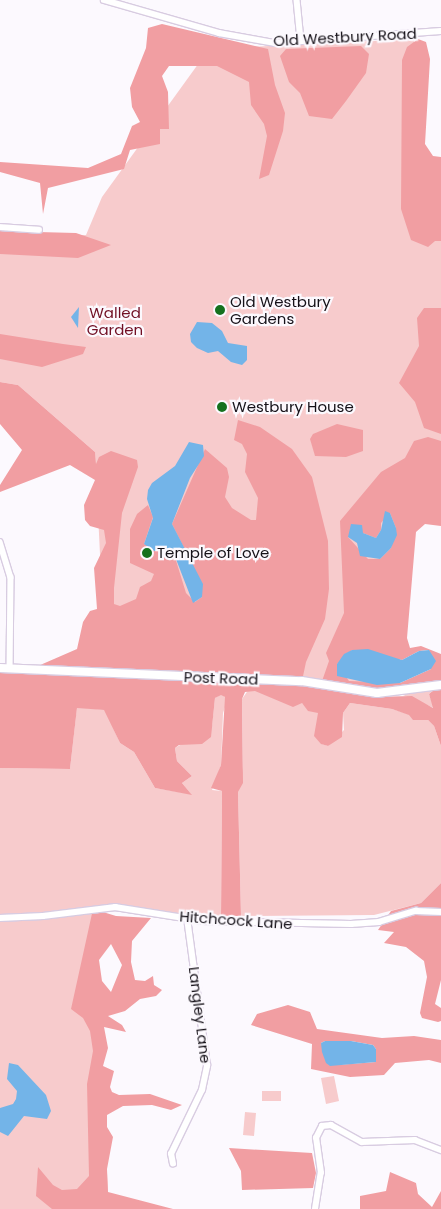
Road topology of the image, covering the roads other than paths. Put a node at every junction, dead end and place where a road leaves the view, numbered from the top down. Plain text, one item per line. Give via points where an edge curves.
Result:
1 (104, 0) edge
2 (297, 0) edge
3 (441, 31) edge
4 (301, 41) junction
5 (0, 228) edge
6 (40, 230) dead end
7 (0, 542) edge
8 (0, 668) edge
9 (10, 668) junction
10 (441, 686) edge
11 (441, 912) edge
12 (0, 918) edge
13 (187, 918) junction
14 (441, 1150) edge
15 (173, 1164) dead end
16 (315, 1209) edge

1 - 4 street, Old Westbury Road via 154,17 238,38 275,43
2 - 4 street
3 - 4 street, Old Westbury Road
5 - 6 street
7 - 9 street via 11,577
8 - 9 main road, Post Road
9 - 10 main road, Post Road via 302,681 377,693
11 - 13 street, Hitchcock Lane via 416,911 380,921 351,924 232,923
12 - 13 street, Hitchcock Lane via 115,907
13 - 15 street, Langley Lane via 208,1066 202,1090 171,1154
14 - 16 street via 415,1140 362,1142 351,1139 331,1125 322,1126 316,1138 321,1172

